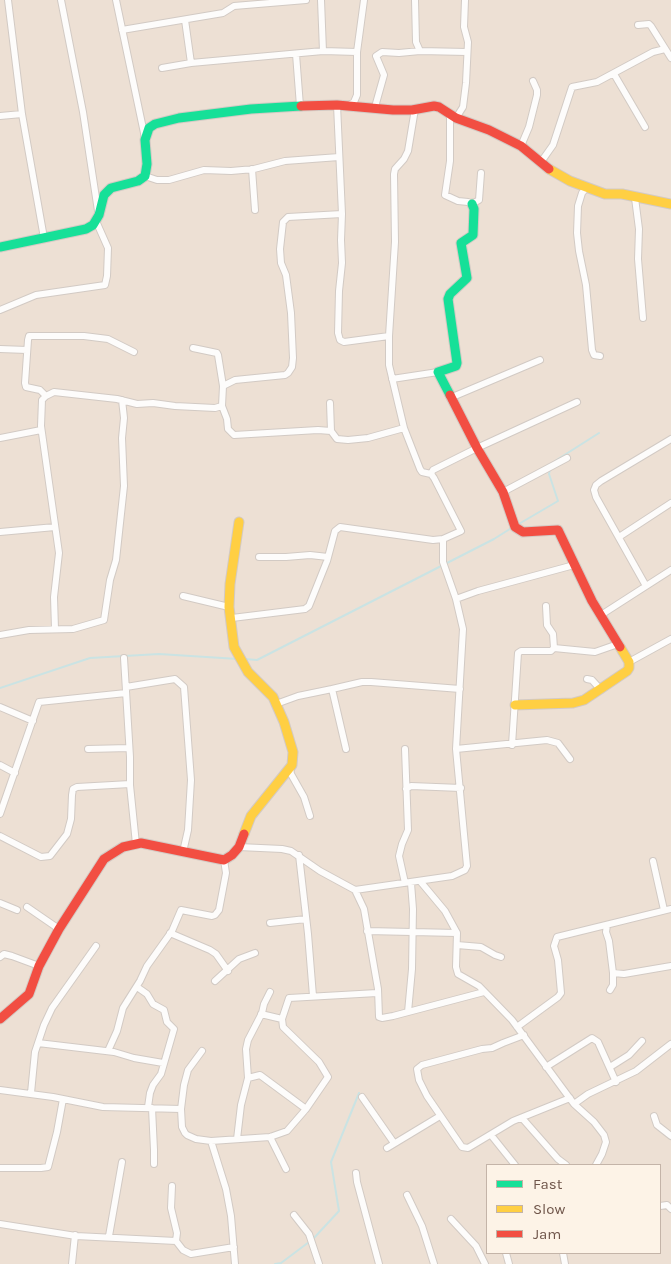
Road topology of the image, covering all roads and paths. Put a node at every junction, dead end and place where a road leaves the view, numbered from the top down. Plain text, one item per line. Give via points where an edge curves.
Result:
1 (8, 0) edge
2 (61, 0) edge
3 (116, 0) edge
4 (306, 0) edge
5 (321, 0) edge
6 (364, 0) edge
7 (415, 0) edge
8 (465, 0) edge
9 (276, 1) edge
10 (234, 3) edge
11 (185, 20) junction
12 (638, 25) dead end
13 (122, 30) junction
14 (665, 49) junction
15 (323, 51) junction
16 (420, 51) junction
17 (357, 52) junction
18 (467, 52) junction
19 (296, 54) junction
20 (671, 58) edge
21 (191, 63) junction
22 (162, 68) dead end
23 (614, 74) junction
24 (533, 81) dead end
25 (337, 105) junction
26 (300, 106) junction
27 (347, 106) junction
28 (376, 107) junction
29 (415, 109) junction
30 (22, 114) junction
31 (0, 116) edge
32 (453, 116) junction
33 (645, 127) dead end
34 (145, 140) junction
35 (521, 146) junction
36 (339, 158) junction
37 (541, 162) junction
38 (252, 169) junction
39 (481, 173) dead end
40 (145, 176) junction
41 (587, 187) junction
42 (100, 194) junction
43 (635, 198) junction
44 (472, 204) junction
45 (671, 204) edge
46 (255, 210) dead end
47 (342, 214) junction
48 (97, 218) junction
49 (44, 238) junction
50 (0, 247) edge
51 (0, 310) edge
52 (643, 318) dead end
53 (389, 336) junction
54 (193, 348) dead end
55 (0, 349) edge
56 (27, 350) junction
57 (134, 352) dead end
58 (600, 356) dead end
59 (540, 360) dead end
60 (438, 372) junction
61 (392, 379) junction
62 (223, 386) junction
63 (46, 396) junction
64 (450, 398) junction
65 (122, 400) junction
66 (577, 402) dead end
67 (330, 403) dead end
68 (222, 406) junction
69 (404, 428) junction
70 (41, 430) junction
71 (331, 431) junction
72 (0, 438) edge
73 (671, 439) edge
74 (477, 448) junction
75 (567, 458) dead end
76 (431, 474) junction
77 (503, 492) junction
78 (671, 503) edge
79 (239, 522) dead end
80 (55, 527) junction
81 (0, 532) edge
82 (619, 537) junction
83 (443, 539) junction
84 (260, 557) dead end
85 (328, 557) junction
86 (574, 564) junction
87 (671, 570) edge
88 (646, 586) junction
89 (183, 596) dead end
90 (456, 599) junction
91 (546, 606) dead end
92 (229, 607) junction
93 (601, 615) junction
94 (232, 618) junction
95 (55, 629) junction
96 (0, 636) edge
97 (671, 639) edge
98 (618, 644) junction
99 (554, 648) junction
100 (124, 658) dead end
101 (629, 662) junction
102 (587, 679) dead end
103 (332, 688) junction
104 (460, 689) junction
105 (126, 690) junction
106 (601, 690) junction
107 (276, 704) junction
108 (515, 706) junction
109 (0, 707) edge
110 (33, 721) junction
111 (512, 745) junction
112 (130, 748) junction
113 (88, 749) dead end
114 (346, 749) dead end
115 (405, 749) dead end
116 (456, 749) junction
117 (570, 759) dead end
118 (0, 765) edge
119 (290, 768) junction
120 (15, 773) junction
121 (130, 784) junction
122 (408, 786) junction
123 (461, 788) junction
124 (0, 814) edge
125 (310, 816) dead end
126 (0, 836) edge
127 (136, 844) junction
128 (239, 847) junction
129 (183, 852) junction
130 (299, 855) junction
131 (224, 860) junction
132 (653, 861) dead end
133 (420, 881) junction
134 (408, 883) junction
135 (355, 890) junction
136 (0, 903) edge
137 (27, 907) dead end
138 (17, 910) dead end
139 (668, 910) edge
140 (306, 919) junction
141 (270, 923) dead end
142 (607, 925) junction
143 (59, 929) junction
144 (367, 931) junction
145 (170, 933) junction
146 (457, 933) junction
147 (412, 934) junction
148 (457, 945) junction
149 (96, 946) dead end
150 (254, 953) dead end
151 (0, 957) edge
152 (501, 957) dead end
153 (39, 966) junction
154 (671, 966) edge
155 (228, 971) junction
156 (613, 973) junction
157 (216, 981) dead end
158 (137, 987) junction
159 (610, 990) dead end
160 (270, 992) dead end
161 (484, 992) junction
162 (377, 993) junction
163 (313, 996) junction
164 (408, 1012) junction
165 (261, 1014) junction
166 (0, 1019) edge
167 (282, 1019) junction
168 (518, 1027) junction
169 (524, 1036) junction
170 (642, 1041) dead end
171 (38, 1043) junction
172 (671, 1044) edge
173 (108, 1051) junction
174 (202, 1051) dead end
175 (163, 1063) junction
176 (546, 1067) junction
177 (610, 1067) junction
178 (248, 1078) junction
179 (616, 1082) junction
180 (0, 1090) edge
181 (31, 1093) junction
182 (362, 1097) dead end
183 (570, 1098) junction
184 (62, 1099) junction
185 (574, 1104) junction
186 (150, 1108) junction
187 (306, 1108) junction
188 (181, 1109) junction
189 (440, 1116) junction
190 (654, 1116) dead end
191 (522, 1118) junction
192 (490, 1135) junction
193 (671, 1136) edge
194 (270, 1137) junction
195 (236, 1139) junction
196 (211, 1140) junction
197 (394, 1143) junction
198 (387, 1148) dead end
199 (122, 1162) dead end
200 (154, 1164) dead end
201 (514, 1164) edge
202 (565, 1164) edge
203 (596, 1164) edge
204 (0, 1168) edge
205 (286, 1169) dead end
206 (356, 1173) dead end
207 (172, 1186) dead end
208 (407, 1195) dead end
209 (294, 1215) dead end
210 (451, 1219) dead end
211 (0, 1224) edge
212 (75, 1235) junction
213 (108, 1236) junction
214 (176, 1241) junction
215 (234, 1248) junction
216 (72, 1264) edge
217 (235, 1264) edge
218 (319, 1264) edge
219 (379, 1264) edge
220 (434, 1264) edge
221 (485, 1264) edge

1 - 30 street
2 - 42 street
3 - 13 street
4 - 9 street
5 - 15 street
6 - 17 street
7 - 16 street via 416,42
8 - 18 street
9 - 10 street
10 - 11 street via 223,13
11 - 13 street
11 - 21 street
12 - 14 street via 648,24
13 - 34 street
14 - 20 street
14 - 23 street via 643,57
15 - 17 street
15 - 19 street
16 - 18 street
16 - 28 street via 382,52 376,56 384,76
17 - 27 street via 357,95
18 - 32 street via 463,107
19 - 21 street
19 - 26 street
21 - 22 street
23 - 33 street
23 - 37 street via 594,84 570,89 552,145
24 - 35 street via 537,95
25 - 26 street
25 - 27 street
25 - 36 street
26 - 34 street via 165,120 149,128
27 - 28 street
28 - 29 street
29 - 32 street via 434,106
29 - 53 street via 408,151 394,174
30 - 31 street
30 - 49 street
32 - 35 street
32 - 44 street via 445,195
34 - 40 street
35 - 37 street
36 - 38 street via 286,161
36 - 47 street
37 - 41 street via 570,181
38 - 40 street via 204,170 169,180
38 - 46 street
39 - 44 street via 480,198
40 - 42 street
41 - 43 street via 605,194
41 - 58 street via 578,206 577,233 592,353
42 - 48 street
43 - 45 street
43 - 52 street
44 - 60 street via 474,235 461,243 467,278 448,300 458,363
47 - 53 street via 339,338 344,342
47 - 62 street via 288,217 283,222 281,263 286,275 291,313 293,358 288,373 235,380
48 - 49 street via 86,229
48 - 51 street via 108,248 106,285 36,295
49 - 50 street
53 - 61 street
54 - 62 street via 217,353
55 - 56 street
56 - 57 street via 28,338 32,336 84,336 108,339
56 - 63 street via 26,387 40,390
59 - 64 street
60 - 61 street
60 - 64 street
61 - 69 street
62 - 68 street
63 - 65 street via 54,392
63 - 70 street via 41,406
64 - 74 street
65 - 68 street via 137,404
65 - 95 street via 124,486 106,617 100,622 73,629
66 - 74 street
67 - 71 street
68 - 71 street via 228,429 234,435
69 - 71 street via 348,440 337,438
69 - 76 street via 420,469
70 - 72 street
70 - 80 street
73 - 82 street via 596,485 596,497
74 - 76 street
74 - 77 street
75 - 77 street
76 - 83 street via 461,529 461,532
77 - 86 street via 518,530 555,528
78 - 82 street
79 - 92 street
80 - 81 street
80 - 95 street via 59,553 54,597
82 - 88 street
83 - 85 street via 340,527 335,531
83 - 90 street via 443,562
84 - 85 street via 310,554
85 - 94 street via 312,602 305,608
86 - 90 street
86 - 93 street
87 - 88 street
88 - 93 street
89 - 92 street
90 - 104 street via 463,629
91 - 99 street via 547,625 553,634
92 - 94 street
93 - 98 street
94 - 107 street via 234,647 242,664
95 - 96 street
97 - 101 street
98 - 99 street via 595,652
98 - 101 street
99 - 108 street via 551,652 518,653
100 - 105 street
101 - 106 street via 627,671
102 - 106 street
103 - 104 street via 371,682
103 - 107 street
103 - 114 street
104 - 116 street
105 - 110 street via 41,701
105 - 112 street
105 - 129 street via 175,679 184,687 191,780 188,830
106 - 108 street via 573,703
107 - 119 street via 294,761
108 - 111 street
109 - 110 street
110 - 120 street
111 - 116 street
111 - 117 street via 555,741
112 - 113 street
112 - 121 street
115 - 122 street
116 - 123 street
118 - 120 street
119 - 125 street
119 - 128 street via 251,816
120 - 124 street
121 - 126 street via 77,787 73,790 67,834 50,856 41,857
121 - 127 street
122 - 123 street
122 - 134 street via 408,830 398,856
123 - 133 street via 467,866 460,874
127 - 129 street
127 - 143 street via 122,846 104,859
128 - 130 street via 282,849
128 - 131 street
129 - 131 street
130 - 135 street
130 - 140 street
131 - 145 street via 226,873 219,910 208,916 182,909
132 - 139 street
133 - 134 street
133 - 146 street via 445,911
134 - 135 street
134 - 147 street via 413,909
135 - 144 street via 364,909
136 - 138 street
137 - 143 street
139 - 142 street
140 - 141 street
140 - 163 street
142 - 156 street
142 - 168 street via 557,938 554,946 561,993
143 - 153 street
144 - 147 street
144 - 162 street
145 - 155 street via 210,950
145 - 158 street
146 - 147 street
146 - 148 street
147 - 164 street
148 - 152 street via 481,946
148 - 161 street via 458,974
149 - 171 street via 52,1008
150 - 155 street via 240,959
151 - 153 street via 4,954
153 - 166 street via 29,994
154 - 156 street
155 - 157 street
156 - 159 street
158 - 173 street via 122,1008 118,1031
158 - 175 street via 153,1004 164,1010 167,1022 174,1029
160 - 165 street
161 - 164 street
161 - 168 street
162 - 163 street
162 - 164 street via 379,1017
163 - 167 street via 288,998
165 - 167 street
165 - 178 street via 246,1049
167 - 187 street via 283,1027 319,1062 327,1076
168 - 169 street
169 - 176 street
169 - 189 street via 492,1048 418,1066 419,1080
170 - 177 street
171 - 173 street
171 - 181 street
172 - 179 street
173 - 175 street
174 - 188 street via 188,1070
175 - 186 street via 161,1074 150,1093
176 - 177 street via 592,1038 598,1042
176 - 183 street
177 - 179 street
178 - 187 street via 260,1075
178 - 195 street
179 - 185 street
180 - 181 street
181 - 184 street
182 - 197 street
183 - 185 street
183 - 191 street
184 - 186 street via 103,1107
184 - 204 street via 48,1167
185 - 203 street via 604,1135 606,1142
186 - 188 street
186 - 200 street
187 - 194 street via 287,1131
188 - 196 street via 182,1127 187,1136
189 - 192 street via 464,1149
189 - 197 street
190 - 193 street via 657,1125
191 - 192 street
191 - 202 street
192 - 201 street
194 - 195 street
194 - 205 street
195 - 196 street
196 - 215 street via 226,1188
197 - 198 street
199 - 213 street
206 - 219 street
207 - 214 street via 171,1208
208 - 220 street via 422,1226
209 - 218 street via 309,1234
210 - 221 street via 476,1246
211 - 212 street
212 - 213 street
212 - 216 street
213 - 214 street
214 - 215 street via 191,1254
215 - 217 street

